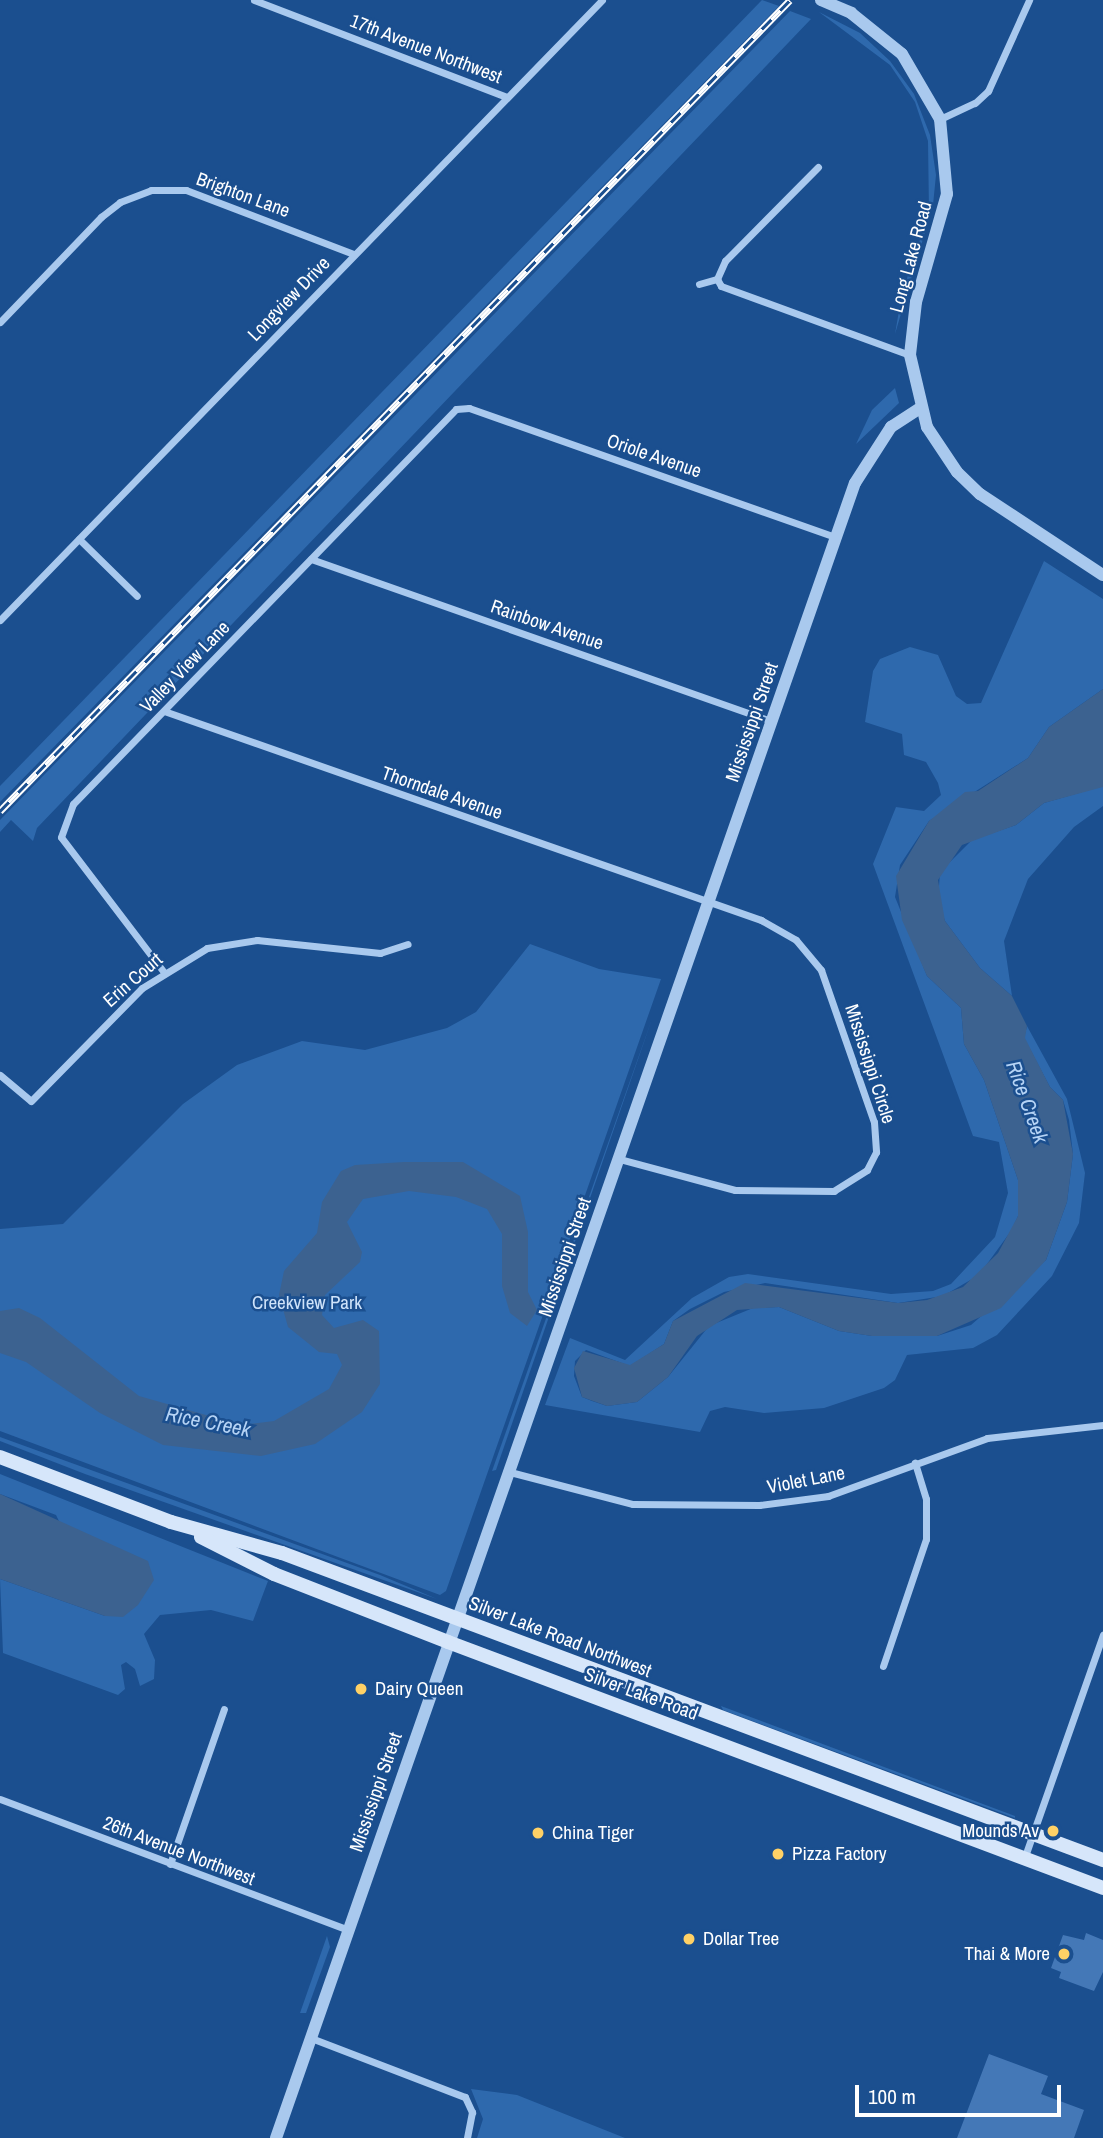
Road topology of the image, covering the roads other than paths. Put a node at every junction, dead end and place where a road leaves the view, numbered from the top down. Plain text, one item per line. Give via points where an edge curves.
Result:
1 (254, 0) edge
2 (602, 0) edge
3 (821, 0) edge
4 (1029, 0) edge
5 (507, 97) junction
6 (940, 119) junction
7 (818, 167) dead end
8 (354, 254) junction
9 (718, 279) junction
10 (699, 284) dead end
11 (0, 322) edge
12 (910, 355) junction
13 (461, 407) joint
14 (919, 410) junction
15 (836, 537) junction
16 (79, 539) junction
17 (311, 559) junction
18 (1103, 575) edge
19 (137, 596) dead end
20 (0, 620) edge
21 (164, 711) junction
22 (772, 721) junction
23 (709, 904) junction
24 (408, 944) dead end
25 (163, 971) junction
26 (0, 1075) edge
27 (620, 1159) junction
28 (1103, 1426) edge
29 (0, 1457) edge
30 (915, 1463) junction
31 (510, 1472) junction
32 (171, 1522) junction
33 (456, 1618) junction
34 (1103, 1635) edge
35 (448, 1642) junction
36 (883, 1666) dead end
37 (224, 1709) dead end
38 (0, 1799) edge
39 (1032, 1836) junction
40 (1024, 1858) junction
41 (1103, 1860) edge
42 (170, 1864) junction
43 (1103, 1888) edge
44 (348, 1930) junction
45 (311, 2038) junction
46 (276, 2138) edge
47 (467, 2138) edge

1 - 5 street, 17th Avenue Northwest
2 - 5 street, Longview Drive
3 - 6 street, Long Lake Road via 851,13 902,54
4 - 6 street via 988,91 975,103
5 - 8 street, Longview Drive
6 - 12 street, Long Lake Road via 947,194 916,302
7 - 9 street via 725,261
8 - 11 street, Brighton Lane via 186,190 151,190 120,202 101,217
8 - 16 street, Longview Drive
9 - 10 street
9 - 12 street via 726,292
12 - 14 street, Long Lake Road
13 - 15 street, Oriole Avenue
13 - 17 street, Valley View Lane
14 - 15 street, Mississippi Street via 891,427 872,451
14 - 18 street, Long Lake Road via 938,447 980,494
15 - 22 street, Mississippi Street
16 - 19 street
16 - 20 street, Longview Drive
17 - 21 street, Valley View Lane
17 - 22 street, Rainbow Avenue
21 - 23 street, Thorndale Avenue
21 - 25 street, Valley View Lane via 73,804 61,837
22 - 23 street, Mississippi Street
23 - 27 street, Mississippi Street
23 - 27 street, Mississippi Circle via 779,928 821,970 874,1122 872,1161 848,1186 825,1192 725,1189
24 - 25 street, Erin Court via 380,953 279,941 232,943
25 - 26 street, Erin Court via 37,1097 23,1097
27 - 31 street, Mississippi Street
28 - 30 street, Violet Lane via 987,1438
29 - 32 main road, Silver Lake Road Northwest
30 - 31 street, Violet Lane via 828,1496 714,1507 620,1502
30 - 36 street via 926,1499 926,1539
31 - 33 street, Mississippi Street
32 - 33 main road, Silver Lake Road Northwest via 282,1553
32 - 35 main road, Silver Lake Road via 274,1574
33 - 35 street, Mississippi Street
33 - 39 main road, Silver Lake Road Northwest
34 - 39 street
35 - 40 main road, Silver Lake Road
35 - 44 street, Mississippi Street
37 - 42 street
38 - 42 street, 26th Avenue Northwest
39 - 40 street
39 - 41 main road, Silver Lake Road Northwest
40 - 43 main road, Silver Lake Road
42 - 44 street, 26th Avenue Northwest
44 - 45 street, Mississippi Street
45 - 46 street, Mississippi Street
45 - 47 street via 456,2092 470,2104

